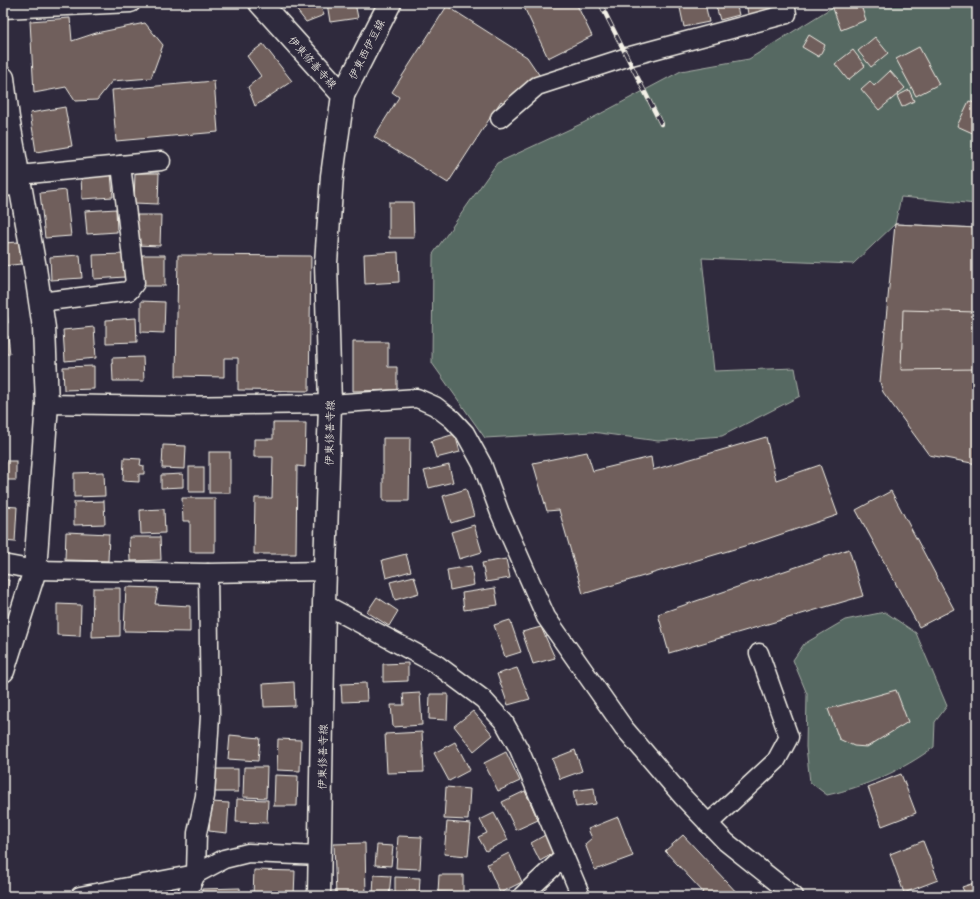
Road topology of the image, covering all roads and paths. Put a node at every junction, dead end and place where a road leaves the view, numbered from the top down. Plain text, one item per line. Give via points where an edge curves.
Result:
1 (131, 3) edge
2 (260, 3) edge
3 (390, 3) edge
4 (785, 3) edge
5 (3, 9) edge
6 (3, 78) edge
7 (343, 95) junction
8 (5, 118) edge
9 (500, 118) dead end
10 (161, 161) dead end
11 (121, 165) junction
12 (14, 183) edge
13 (40, 302) junction
14 (47, 404) junction
15 (330, 404) junction
16 (3, 564) edge
17 (35, 570) junction
18 (326, 571) junction
19 (208, 573) junction
20 (324, 604) junction
21 (759, 653) dead end
22 (3, 671) edge
23 (708, 824) junction
24 (321, 856) junction
25 (564, 857) junction
26 (196, 874) junction
27 (80, 896) edge
28 (186, 896) edge
29 (319, 896) edge
30 (522, 896) edge
31 (581, 896) edge
32 (794, 896) edge

1 - 5 street
2 - 7 main road, 伊東修善寺線
3 - 7 main road, 伊東西伊豆線
4 - 9 street via 787,14 627,57 537,86
6 - 8 main road
7 - 15 main road, 伊東修善寺線 via 332,176 326,263
8 - 12 main road
10 - 11 street
11 - 12 street
11 - 13 street via 135,283 128,291
12 - 13 main road
13 - 14 main road via 44,328
14 - 15 street
14 - 17 main road
15 - 18 main road, 伊東修善寺線
15 - 23 street via 417,398 435,406 465,433 482,464 500,513 546,617 624,728
16 - 17 street
17 - 19 street
17 - 22 main road
18 - 19 street
18 - 20 main road, 伊東修善寺線
19 - 26 street via 210,716 205,796 197,833
20 - 24 main road, 伊東修善寺線
20 - 25 street via 436,664 482,698 504,722 519,749
21 - 23 street via 789,737 776,761
23 - 32 street via 726,842
24 - 26 street via 248,853 224,858
24 - 29 main road, 伊東修善寺線
25 - 30 street
25 - 31 street
26 - 27 street
26 - 28 street

